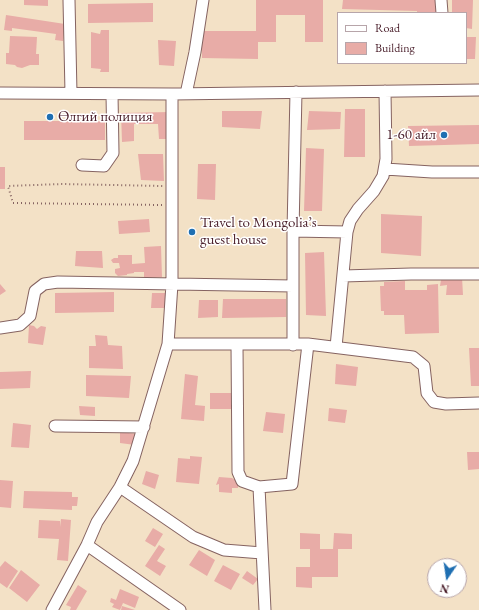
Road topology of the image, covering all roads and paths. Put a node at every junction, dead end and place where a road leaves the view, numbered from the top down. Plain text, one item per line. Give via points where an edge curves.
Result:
1 (69, 0) edge
2 (203, 0) edge
3 (441, 0) edge
4 (442, 12) edge
5 (479, 90) edge
6 (385, 91) junction
7 (296, 92) junction
8 (0, 93) edge
9 (71, 93) junction
10 (112, 94) junction
11 (172, 94) junction
12 (186, 94) junction
13 (82, 165) dead end
14 (384, 169) junction
15 (479, 172) edge
16 (172, 187) junction
17 (172, 205) junction
18 (293, 231) junction
19 (347, 232) junction
20 (479, 274) edge
21 (343, 276) junction
22 (172, 284) junction
23 (293, 286) junction
24 (0, 328) edge
25 (168, 344) junction
26 (308, 344) junction
27 (237, 345) junction
28 (293, 345) junction
29 (336, 347) junction
30 (479, 403) edge
31 (55, 426) dead end
32 (144, 427) junction
33 (120, 487) junction
34 (259, 487) junction
35 (87, 545) junction
36 (262, 553) junction
37 (52, 610) edge
38 (180, 610) edge
39 (265, 610) edge

1 - 9 street
2 - 12 street
3 - 4 street
5 - 6 street
6 - 7 street
6 - 14 street
7 - 12 street
7 - 18 street
8 - 9 street
9 - 10 street
10 - 11 street
10 - 13 street via 114,153 104,166
11 - 12 street
11 - 16 street
14 - 15 street
14 - 19 street via 374,191 350,221
16 - 17 street
16 - 17 path via 62,184 8,186 13,203
17 - 22 street
18 - 19 street
18 - 23 street
19 - 21 street
20 - 21 street
21 - 29 street
22 - 23 street
22 - 24 street via 44,284 35,291 30,316 20,325
22 - 25 street
23 - 28 street
25 - 27 street
25 - 32 street
26 - 28 street
26 - 29 street
26 - 34 street via 292,484
27 - 28 street
27 - 34 street via 238,472 242,481
29 - 30 street via 413,357 424,366 427,393 434,402
31 - 32 street
32 - 33 street
33 - 35 street via 96,522
33 - 36 street via 193,537 224,550
34 - 36 street
35 - 37 street
35 - 38 street
36 - 39 street

